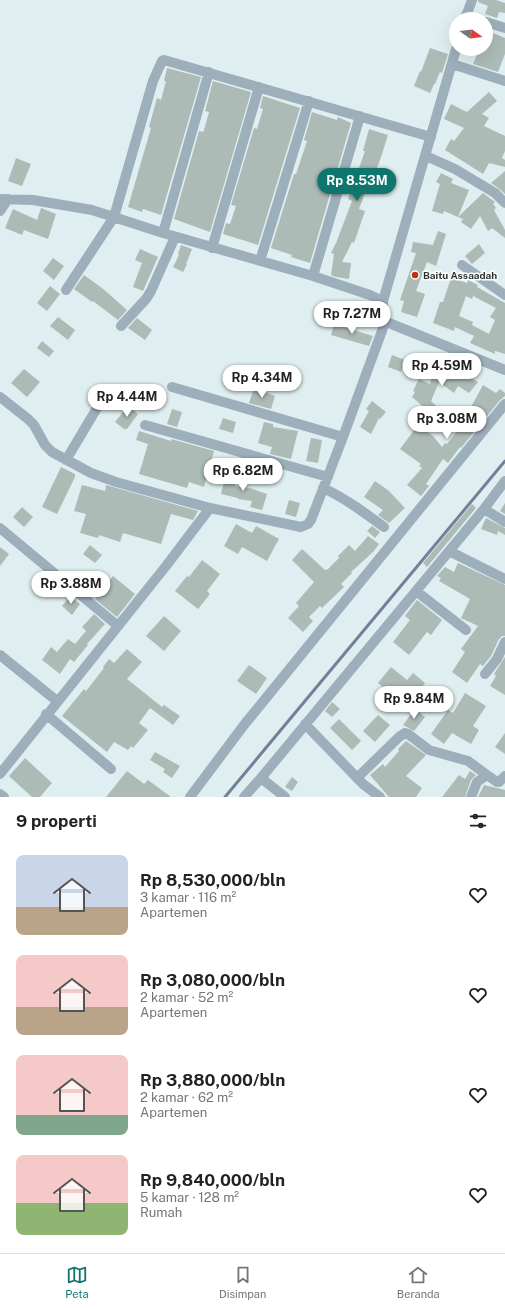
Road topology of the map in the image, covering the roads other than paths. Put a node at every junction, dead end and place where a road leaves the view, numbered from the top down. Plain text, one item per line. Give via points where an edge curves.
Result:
1 (472, 0) edge
2 (468, 12) edge
3 (493, 24) edge
4 (505, 28) edge
5 (454, 56) edge
6 (452, 64) junction
7 (210, 72) junction
8 (505, 81) edge
9 (259, 87) junction
10 (309, 101) junction
11 (360, 116) junction
12 (431, 137) junction
13 (426, 156) junction
14 (4, 199) edge
15 (505, 203) edge
16 (0, 211) edge
17 (114, 217) junction
18 (163, 233) junction
19 (175, 237) junction
20 (212, 248) junction
21 (260, 261) junction
22 (462, 265) dead end
23 (313, 276) junction
24 (66, 290) dead end
25 (505, 295) edge
26 (383, 301) junction
27 (384, 321) junction
28 (121, 326) dead end
29 (505, 370) edge
30 (172, 387) dead end
31 (0, 397) edge
32 (505, 404) edge
33 (114, 405) dead end
34 (145, 425) dead end
35 (343, 437) junction
36 (66, 460) junction
37 (328, 477) junction
38 (505, 481) edge
39 (323, 488) junction
40 (210, 508) junction
41 (484, 509) junction
42 (505, 522) edge
43 (384, 527) dead end
44 (0, 528) edge
45 (449, 551) junction
46 (505, 579) edge
47 (416, 591) junction
48 (118, 626) junction
49 (466, 630) dead end
50 (505, 642) edge
51 (0, 655) edge
52 (485, 674) dead end
53 (58, 701) junction
54 (46, 714) junction
55 (305, 724) junction
56 (111, 769) dead end
57 (0, 774) edge
58 (486, 775) junction
59 (505, 776) edge
60 (261, 778) junction
61 (357, 778) junction
62 (0, 794) edge
63 (4, 797) edge
64 (190, 797) edge
65 (244, 797) edge
66 (285, 797) edge
67 (380, 797) edge
68 (471, 797) edge

1 - 2 street
3 - 4 street
5 - 6 street
6 - 8 street
6 - 12 street
7 - 9 street
7 - 17 street via 166,59 162,61 153,81
7 - 18 street
9 - 10 street
9 - 20 street
10 - 11 street
10 - 21 street
11 - 12 street
11 - 23 street
12 - 13 street
13 - 15 street via 455,169 495,193
13 - 26 street
14 - 16 street
14 - 17 street via 55,202
17 - 18 street
17 - 24 street
18 - 19 street
19 - 20 street
19 - 28 street via 151,291
20 - 21 street
21 - 23 street
22 - 25 street
23 - 26 street
26 - 27 street
27 - 29 street
27 - 35 street
30 - 35 street
31 - 36 street via 34,425 52,452
32 - 64 street via 244,725
33 - 36 street via 103,398
34 - 37 street
35 - 37 street
36 - 40 street via 108,479
37 - 39 street
38 - 41 street
39 - 40 street via 311,520 301,527
39 - 43 street
40 - 48 street
41 - 42 street
41 - 45 street
44 - 48 street
45 - 46 street
45 - 47 street
47 - 49 street
47 - 55 street
48 - 53 street
50 - 52 street via 497,659
51 - 53 street
53 - 54 street
54 - 56 street
54 - 57 street
55 - 60 street
55 - 61 street
58 - 59 street via 497,782
58 - 61 street via 468,761 429,750 405,733
58 - 68 street via 477,782
60 - 65 street
60 - 66 street
61 - 67 street
62 - 63 street

